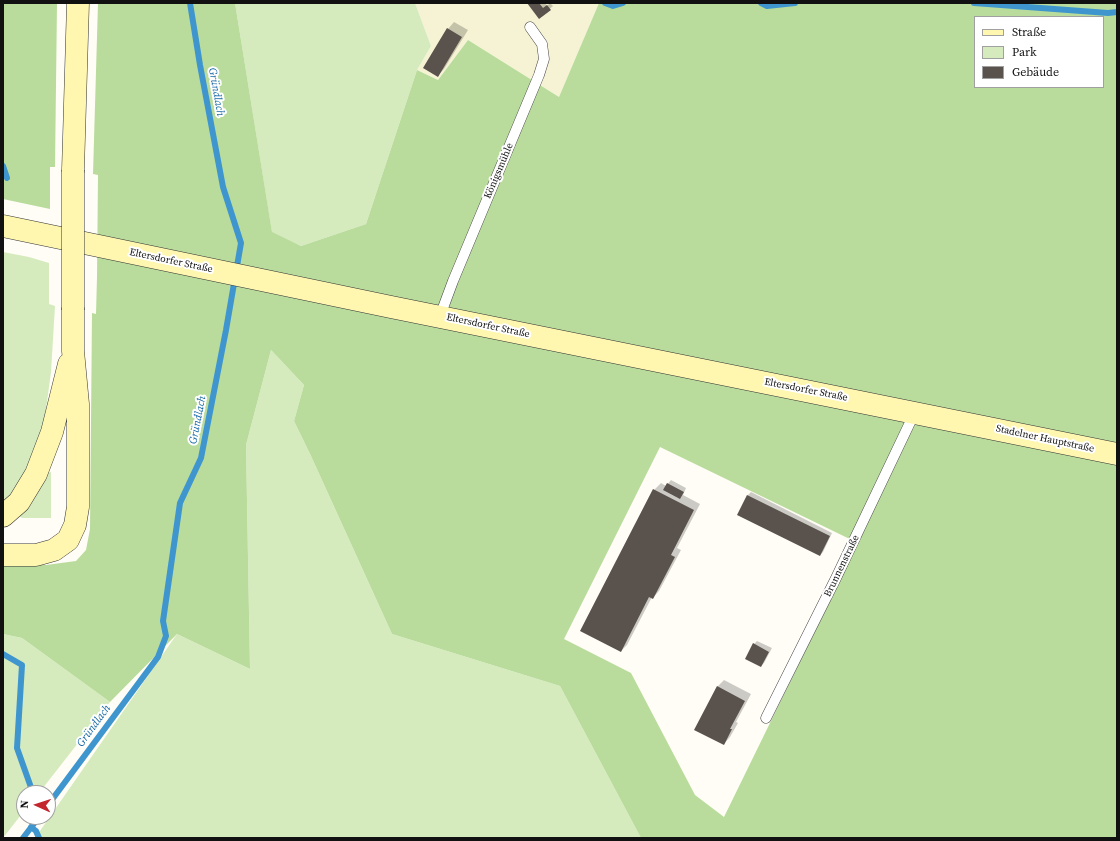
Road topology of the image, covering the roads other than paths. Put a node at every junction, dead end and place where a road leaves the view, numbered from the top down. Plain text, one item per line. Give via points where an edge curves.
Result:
1 (78, 3) edge
2 (530, 27) dead end
3 (3, 226) edge
4 (440, 316) junction
5 (73, 352) junction
6 (915, 412) junction
7 (974, 424) joint
8 (1117, 454) edge
9 (3, 516) edge
10 (3, 555) edge
11 (766, 718) dead end

1 - 5 main road, bridge via 73,170
2 - 4 lane, Königsmühle via 542,44 544,58 539,75
3 - 4 main road, Eltersdorfer Straße
4 - 6 main road, Eltersdorfer Straße
5 - 9 main road via 52,432 36,474 19,502
5 - 10 main road via 78,404 78,507 75,525 68,540 54,550 36,555
6 - 7 main road, Eltersdorfer Straße
6 - 11 lane, Brunnenstraße
7 - 8 main road, Stadelner Hauptstraße

